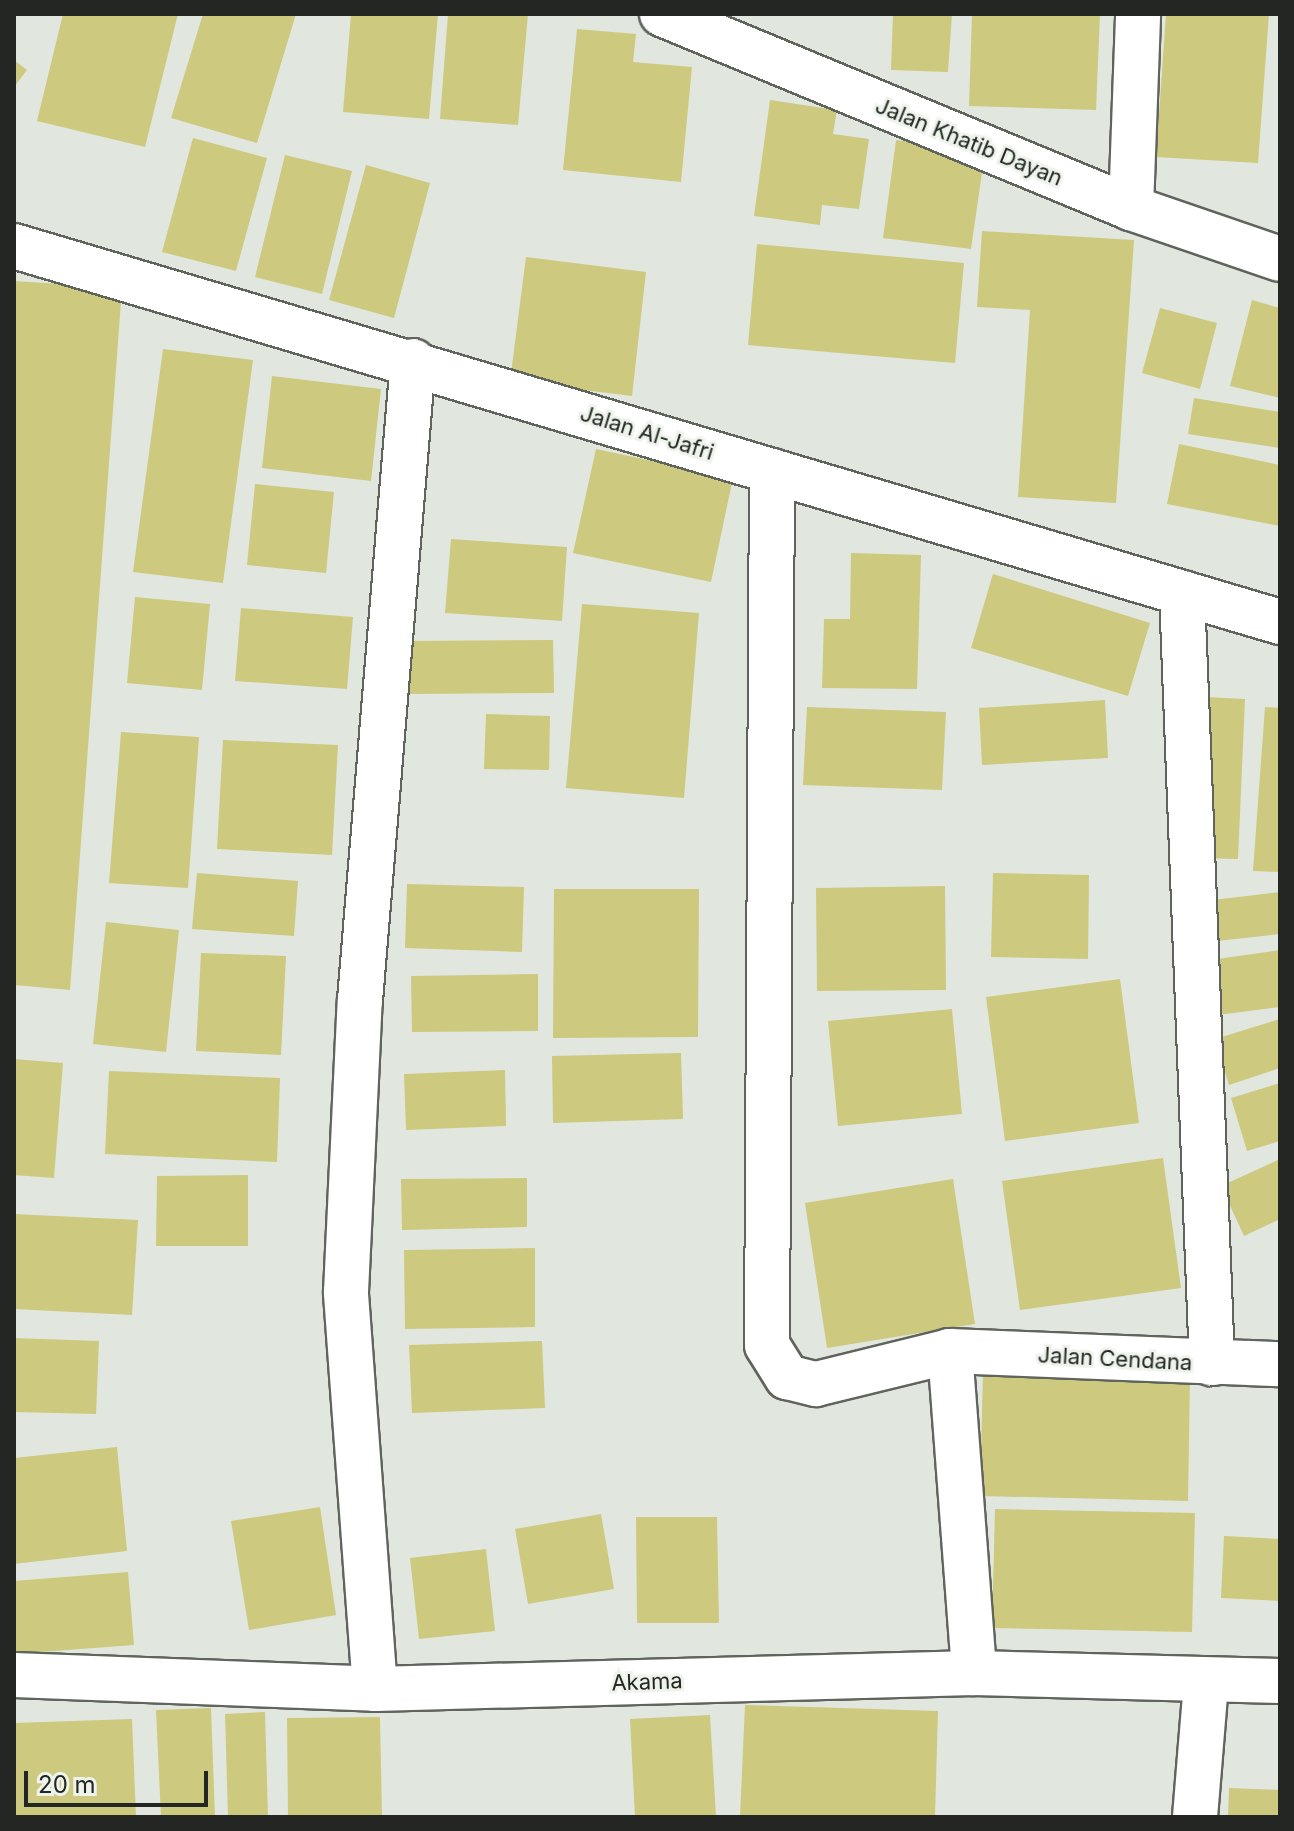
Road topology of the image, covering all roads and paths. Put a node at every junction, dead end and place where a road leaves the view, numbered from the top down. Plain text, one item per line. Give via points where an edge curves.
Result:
1 (662, 14) edge
2 (1138, 14) edge
3 (1131, 208) junction
4 (14, 246) edge
5 (1280, 259) edge
6 (413, 361) junction
7 (772, 471) junction
8 (1182, 593) junction
9 (1280, 622) edge
10 (950, 1351) junction
11 (1212, 1363) junction
12 (1280, 1364) edge
13 (974, 1673) junction
14 (14, 1675) edge
15 (1280, 1681) edge
16 (1206, 1683) junction
17 (375, 1689) junction
18 (1195, 1817) edge

1 - 3 street, Jalan Khatib Dayan
2 - 3 street
3 - 5 street, Jalan Khatib Dayan
4 - 6 street, Jalan Al-Jafri
6 - 7 street, Jalan Al-Jafri
6 - 17 street via 360,1000 346,1292
7 - 8 street, Jalan Al-Jafri
7 - 10 street, Jalan Cendana via 767,1345 787,1377 816,1384
8 - 9 street, Jalan Al-Jafri
8 - 11 street
10 - 11 street, Jalan Cendana
10 - 13 street
11 - 12 street, Jalan Cendana
13 - 16 street, Akama
13 - 17 street, Akama
14 - 17 street, Akama
15 - 16 street, Akama
16 - 18 street

